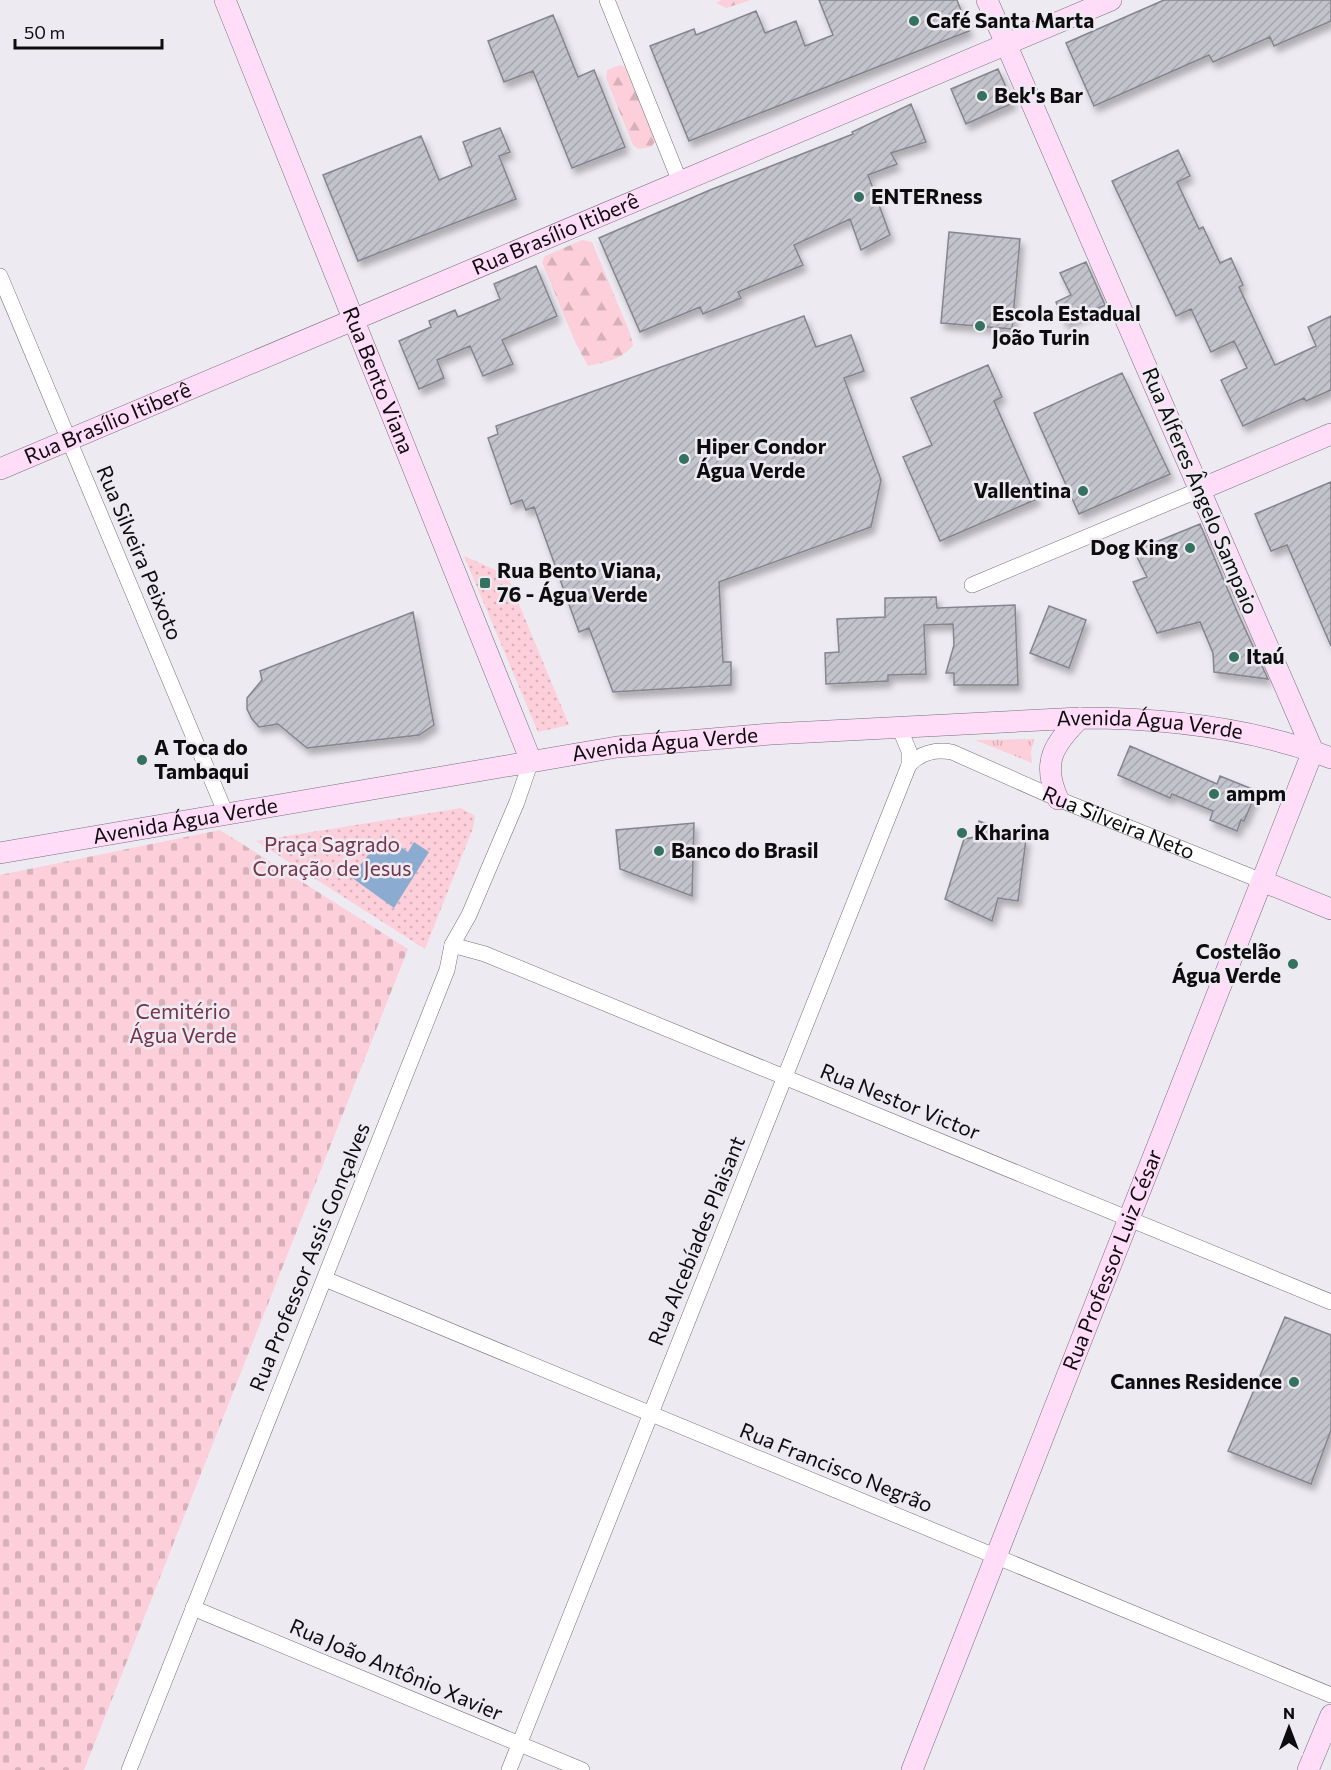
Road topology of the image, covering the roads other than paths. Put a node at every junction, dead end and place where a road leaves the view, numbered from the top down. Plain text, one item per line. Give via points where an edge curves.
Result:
1 (225, 0) edge
2 (607, 0) edge
3 (987, 0) edge
4 (1111, 0) edge
5 (1006, 44) junction
6 (680, 182) junction
7 (0, 276) edge
8 (353, 319) junction
9 (1331, 434) edge
10 (69, 440) junction
11 (0, 469) edge
12 (1199, 490) junction
13 (972, 585) dead end
14 (1080, 718) junction
15 (899, 727) junction
16 (1322, 754) edge
17 (531, 761) junction
18 (909, 765) junction
19 (1058, 799) junction
20 (226, 813) junction
21 (0, 853) edge
22 (1262, 881) junction
23 (1331, 909) edge
24 (452, 945) junction
25 (785, 1077) junction
26 (1129, 1218) junction
27 (325, 1279) junction
28 (1331, 1302) edge
29 (651, 1414) junction
30 (996, 1557) junction
31 (193, 1608) junction
32 (1331, 1695) edge
33 (1331, 1715) edge
34 (520, 1744) junction
35 (129, 1770) edge
36 (509, 1770) edge
37 (582, 1770) edge
38 (912, 1770) edge
39 (1308, 1770) edge

1 - 8 main road, Rua Bento Viana
2 - 6 street
3 - 5 main road, Rua Alferes Ângelo Sampaio
4 - 5 main road, Rua Brasílio Itiberê
5 - 6 main road, Rua Brasílio Itiberê
5 - 12 main road, Rua Alferes Ângelo Sampaio
6 - 8 main road, Rua Brasílio Itiberê
7 - 10 street, Rua Silveira Peixoto
8 - 10 main road, Rua Brasílio Itiberê
8 - 17 main road, Rua Bento Viana
9 - 12 main road
10 - 11 main road, Rua Brasílio Itiberê
10 - 20 street, Rua Silveira Peixoto
12 - 13 street
12 - 16 main road, Rua Alferes Ângelo Sampaio
14 - 15 main road, Avenida Água Verde
14 - 16 main road, Avenida Água Verde via 1143,719 1202,726
14 - 19 main road via 1054,747 1050,773
15 - 17 main road, Avenida Água Verde via 617,747
15 - 18 street via 909,751
16 - 22 main road, Rua Professor Luiz César
17 - 20 main road, Avenida Água Verde
17 - 24 street, Rua Professor Assis Gonçalves via 469,915
18 - 19 street, Rua Silveira Neto via 924,753 952,752
18 - 25 street, Rua Alcebíades Plaisant
19 - 22 street, Rua Silveira Neto
20 - 21 main road, Avenida Água Verde
22 - 23 main road, Rua Silveira Neto
22 - 26 main road, Rua Professor Luiz César
24 - 25 street, Rua Nestor Victor via 486,954
24 - 27 street, Rua Professor Assis Gonçalves via 447,970
25 - 26 street, Rua Nestor Victor
25 - 29 street, Rua Alcebíades Plaisant
26 - 28 street, Rua Nestor Victor
26 - 30 main road, Rua Professor Luiz César
27 - 29 street, Rua Francisco Negrão
27 - 31 street, Rua Professor Assis Gonçalves
29 - 30 street, Rua Francisco Negrão
29 - 34 street, Rua Alcebíades Plaisant
30 - 32 street, Rua Francisco Negrão
30 - 38 main road, Rua Professor Luiz César
31 - 34 street, Rua João Antônio Xavier
31 - 35 street, Rua Professor Assis Gonçalves
33 - 39 main road
34 - 36 street, Rua Alcebíades Plaisant
34 - 37 street, Rua João Antônio Xavier

